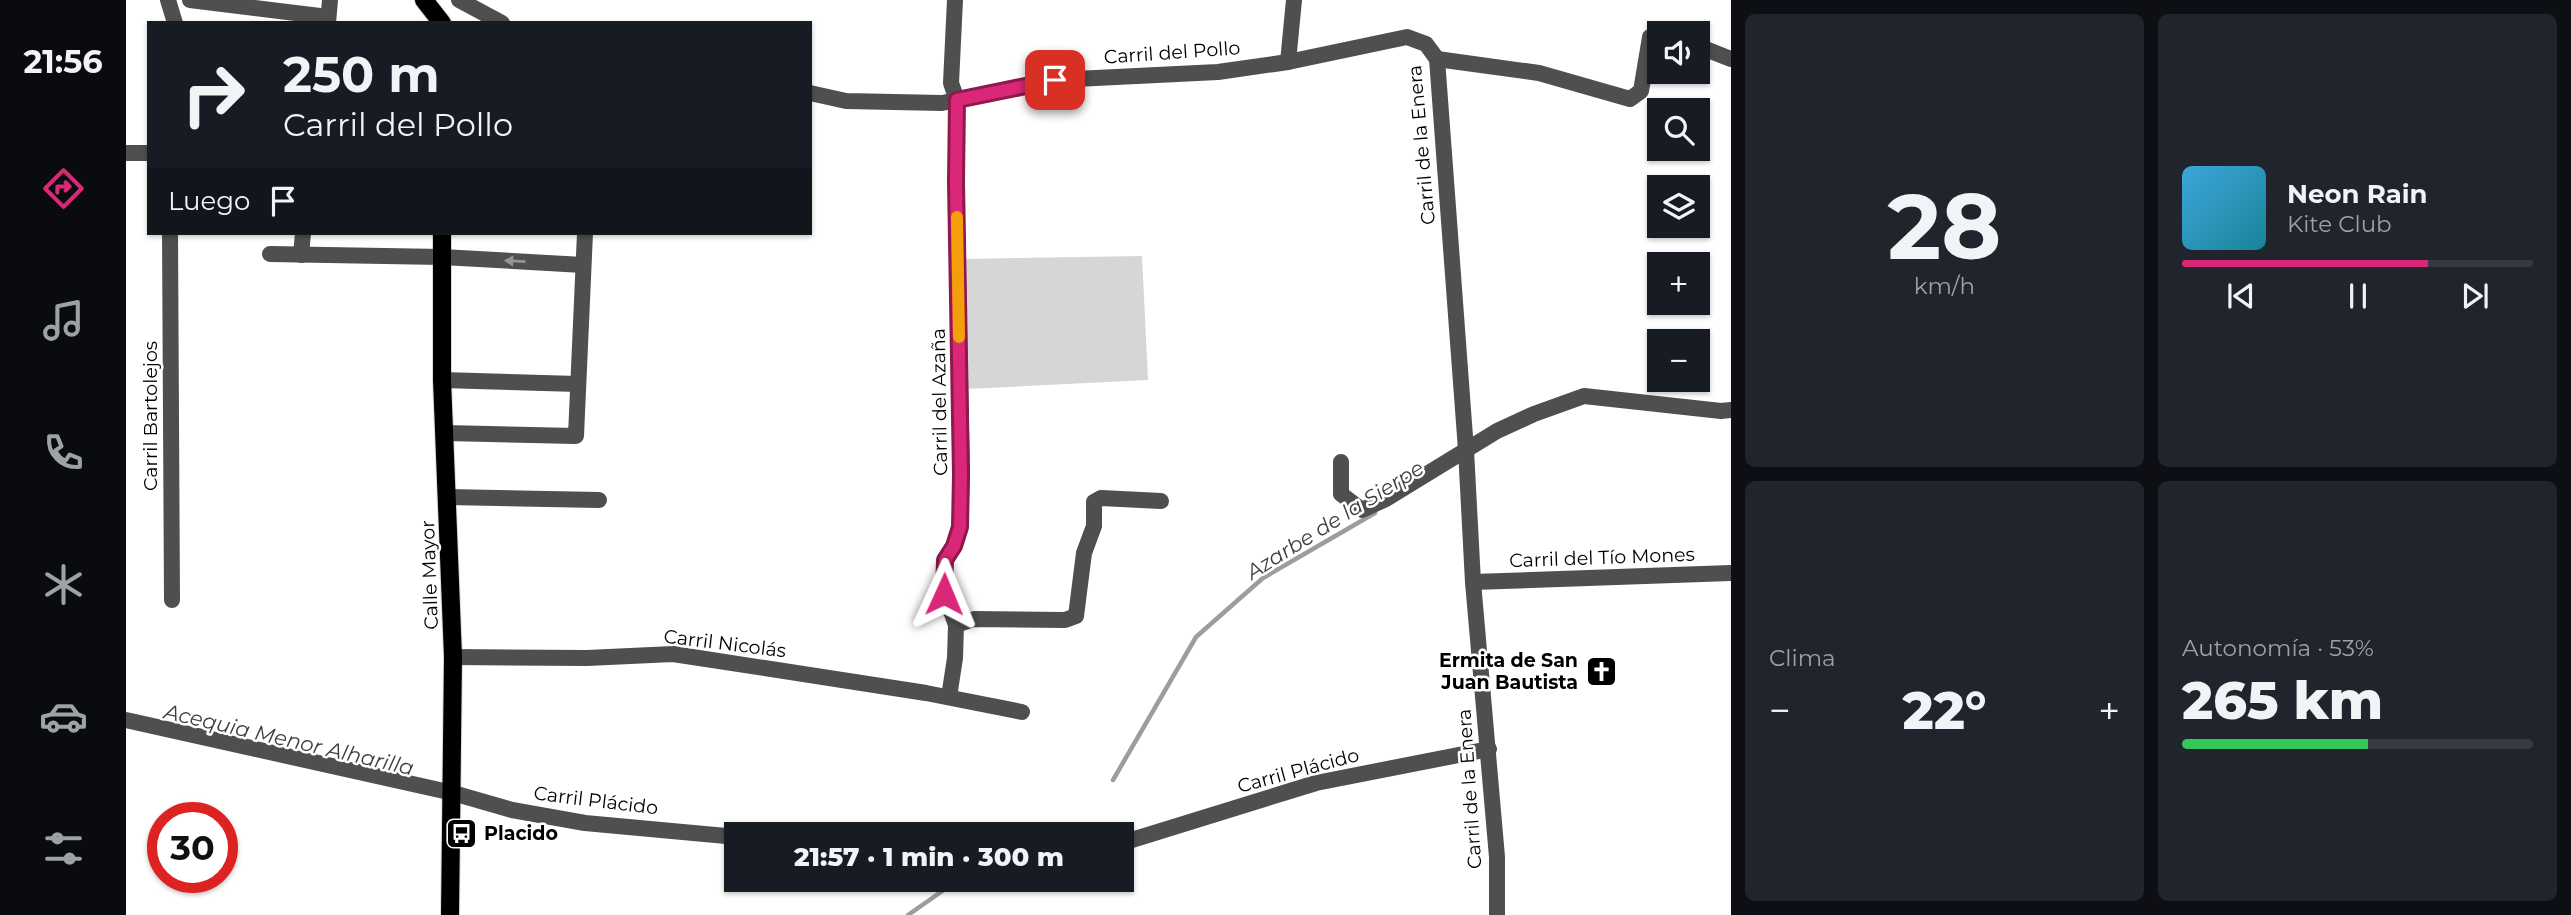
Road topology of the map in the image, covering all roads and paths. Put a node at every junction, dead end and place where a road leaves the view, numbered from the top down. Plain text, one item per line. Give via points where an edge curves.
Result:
1 (168, 0) edge
2 (190, 0) edge
3 (461, 0) edge
4 (955, 0) edge
5 (1294, 0) edge
6 (429, 1) edge
7 (329, 13) edge
8 (251, 15) edge
9 (175, 21) edge
10 (441, 21) edge
11 (495, 21) edge
12 (1710, 51) edge
13 (1647, 55) edge
14 (1437, 59) junction
15 (1731, 59) edge
16 (1287, 62) junction
17 (812, 93) edge
18 (957, 100) junction
19 (126, 153) edge
20 (147, 153) edge
21 (170, 235) edge
22 (303, 235) edge
23 (442, 235) edge
24 (584, 235) edge
25 (270, 254) dead end
26 (300, 255) junction
27 (442, 257) junction
28 (583, 265) junction
29 (442, 380) junction
30 (578, 384) junction
31 (1731, 410) edge
32 (445, 433) junction
33 (1466, 450) junction
34 (1341, 462) dead end
35 (447, 497) junction
36 (599, 500) dead end
37 (1161, 501) dead end
38 (1731, 573) edge
39 (1474, 582) junction
40 (172, 600) dead end
41 (956, 625) junction
42 (453, 657) junction
43 (949, 697) junction
44 (1022, 712) dead end
45 (126, 720) edge
46 (1489, 749) junction
47 (453, 793) junction
48 (724, 836) edge
49 (1134, 840) edge
50 (450, 915) edge
51 (1497, 915) edge

1 - 9 street
2 - 8 street
3 - 11 street
4 - 18 street, Carril del Azaña via 951,83
5 - 16 street
6 - 10 main road
7 - 8 street
12 - 15 street
13 - 14 street via 1641,91 1630,99 1539,73
14 - 16 street, Carril de la Enera via 1426,44 1407,37
14 - 33 street, Carril de la Enera
16 - 18 street, Carril del Pollo via 1219,72 1055,80
17 - 18 street, Carril del Pollo via 846,101
18 - 41 street, Carril del Azaña via 960,527 945,560 944,594
19 - 20 street
21 - 40 street, Carril Bartolejos
22 - 26 street
23 - 27 main road, Calle Mayor
24 - 28 street
25 - 26 street
26 - 27 street
28 -> 27 street
27 - 29 main road, Calle Mayor
28 - 30 street
29 - 30 street
29 - 32 main road, Calle Mayor
30 - 32 street via 576,436
31 - 33 street via 1584,396 1534,414
32 - 35 main road, Calle Mayor
33 - 34 street via 1363,510 1341,494
33 - 39 street, Carril de la Enera
35 - 36 street
35 - 42 main road, Calle Mayor
37 - 41 street via 1101,498 1094,502 1094,526 1084,553 1076,616 1065,620 974,619
38 - 39 street, Carril del Tío Mones
39 - 46 street, Carril de la Enera
41 - 43 street, Carril del Azaña
42 - 43 street, Carril Nicolás via 673,654
42 - 47 main road, Calle Mayor
43 - 44 street, Carril Nicolás
45 - 47 street, Carril Plácido
46 - 49 street, Carril Plácido via 1316,783
46 - 51 street, Carril de la Enera
47 - 48 street, Carril Plácido via 512,810 585,823
47 - 50 main road, Calle Mayor

